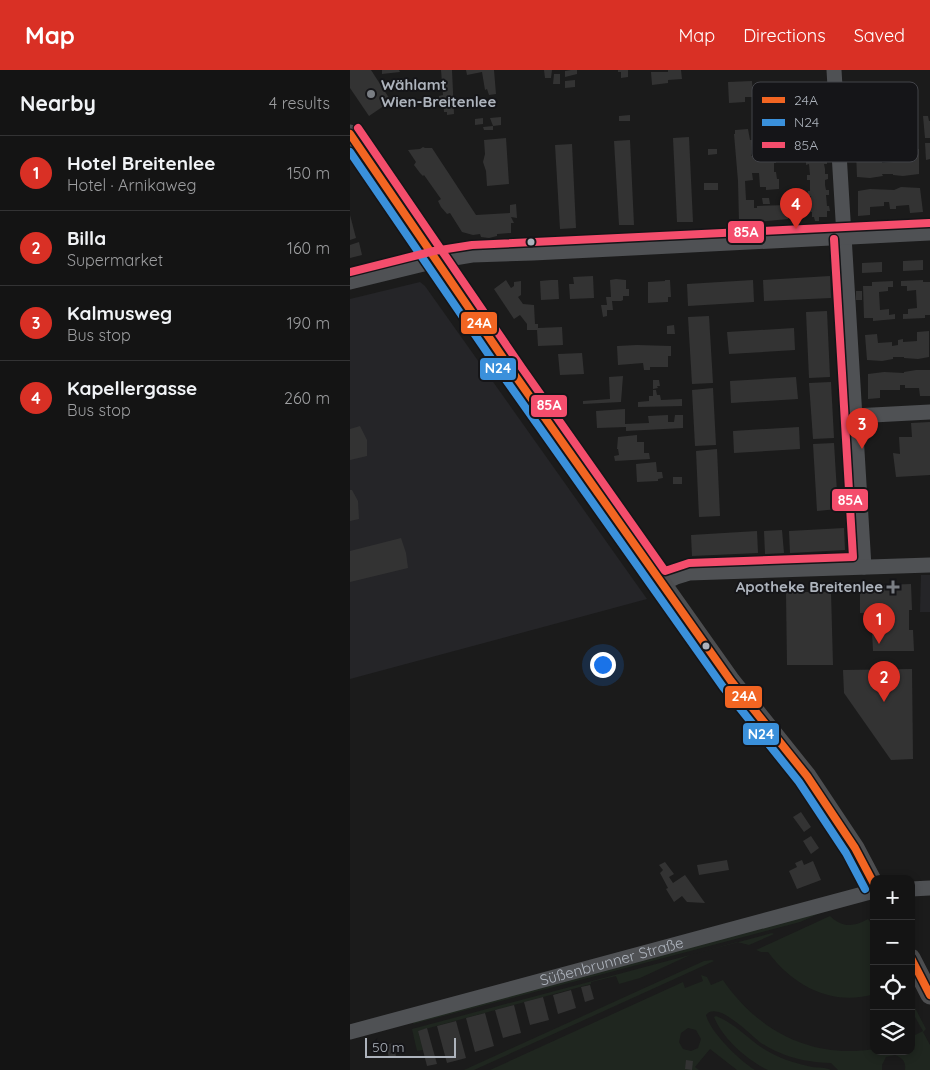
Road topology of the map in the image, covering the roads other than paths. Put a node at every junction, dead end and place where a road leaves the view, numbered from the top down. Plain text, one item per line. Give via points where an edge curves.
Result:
1 (350, 134) edge
2 (839, 162) edge
3 (930, 233) edge
4 (844, 238) junction
5 (436, 261) junction
6 (350, 282) edge
7 (930, 412) edge
8 (854, 416) junction
9 (930, 565) edge
10 (864, 567) junction
11 (662, 584) junction
12 (870, 876) edge
13 (930, 888) edge
14 (915, 889) edge
15 (870, 892) edge
16 (915, 965) edge
17 (930, 995) edge
18 (350, 1032) edge

1 - 5 main road
2 - 4 street
3 - 4 street
4 - 5 street via 472,255
4 - 8 street
5 - 6 street
5 - 11 main road
7 - 8 street
8 - 10 street
9 - 10 street
10 - 11 street via 689,573
11 - 12 main road via 732,681 807,776
13 - 14 street
15 - 18 street, Süßenbrunner Straße
16 - 17 main road

